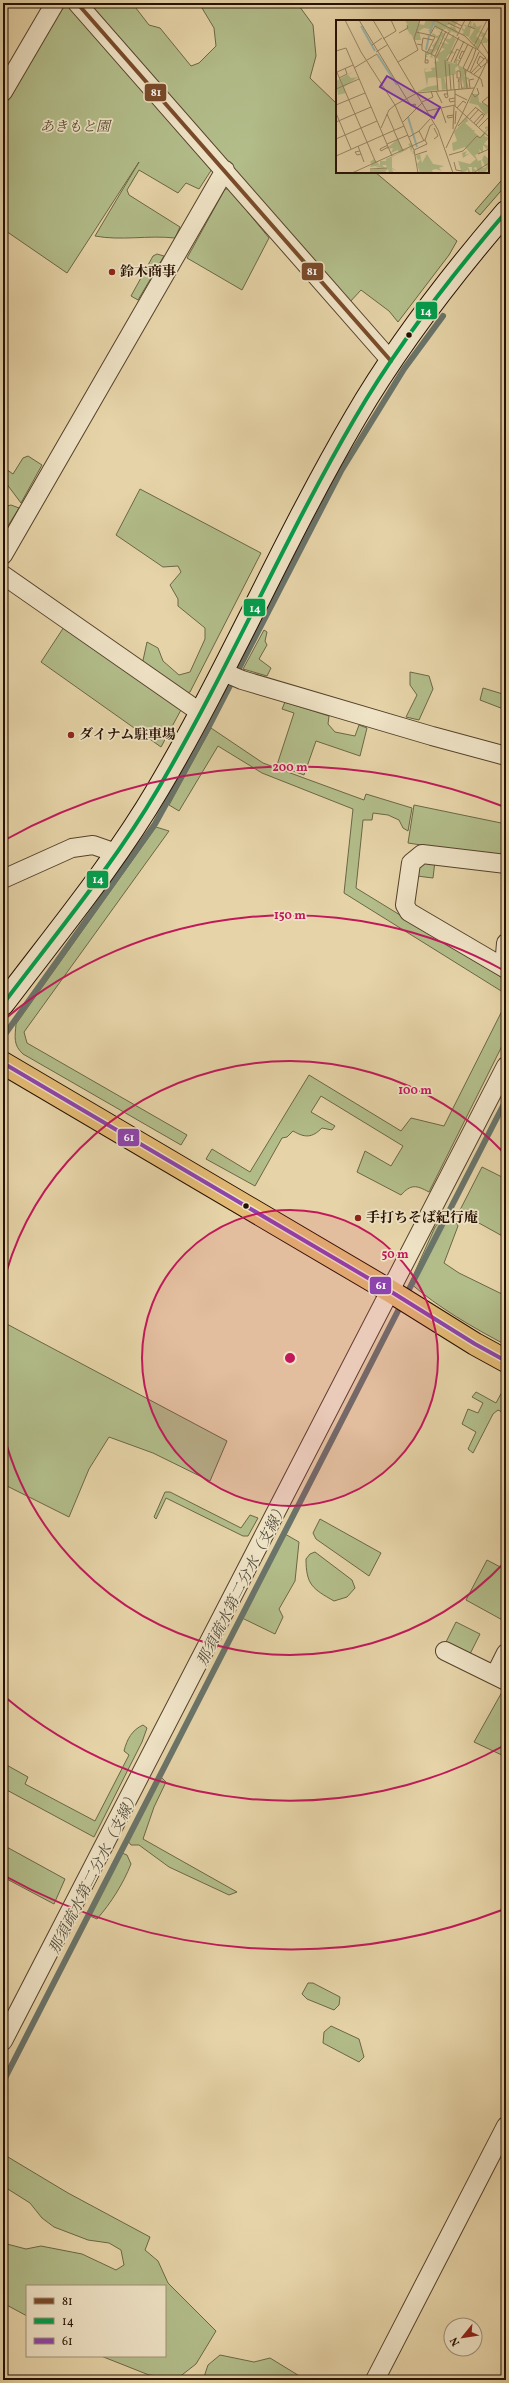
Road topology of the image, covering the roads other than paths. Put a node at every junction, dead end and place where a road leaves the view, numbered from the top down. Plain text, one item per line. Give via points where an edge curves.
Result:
1 (55, 3) edge
2 (77, 3) edge
3 (3, 92) edge
4 (225, 170) junction
5 (506, 212) edge
6 (391, 361) junction
7 (3, 555) edge
8 (3, 575) edge
9 (221, 671) junction
10 (201, 713) junction
11 (506, 756) edge
12 (116, 853) junction
13 (506, 864) edge
14 (3, 879) edge
15 (506, 943) edge
16 (505, 968) edge
17 (3, 1004) edge
18 (3, 1063) edge
19 (506, 1066) edge
20 (390, 1291) junction
21 (506, 1361) edge
22 (445, 1651) dead end
23 (506, 1653) edge
24 (500, 1678) edge
25 (3, 2041) edge
26 (506, 2126) edge
27 (375, 2380) edge

1 - 3 street
2 - 4 street
4 - 6 street
4 - 7 street
5 - 6 street via 438,294
6 - 9 street via 320,479
8 - 10 street
9 - 10 street
9 - 11 street via 242,680
10 - 12 street via 154,796
12 - 14 street via 93,845 72,848
12 - 17 street
13 - 16 street via 422,854 411,863 405,905 409,912
15 - 16 street
18 - 20 main road
19 - 20 street
20 - 21 main road
20 - 25 street
22 - 24 street
23 - 24 street
26 - 27 street

